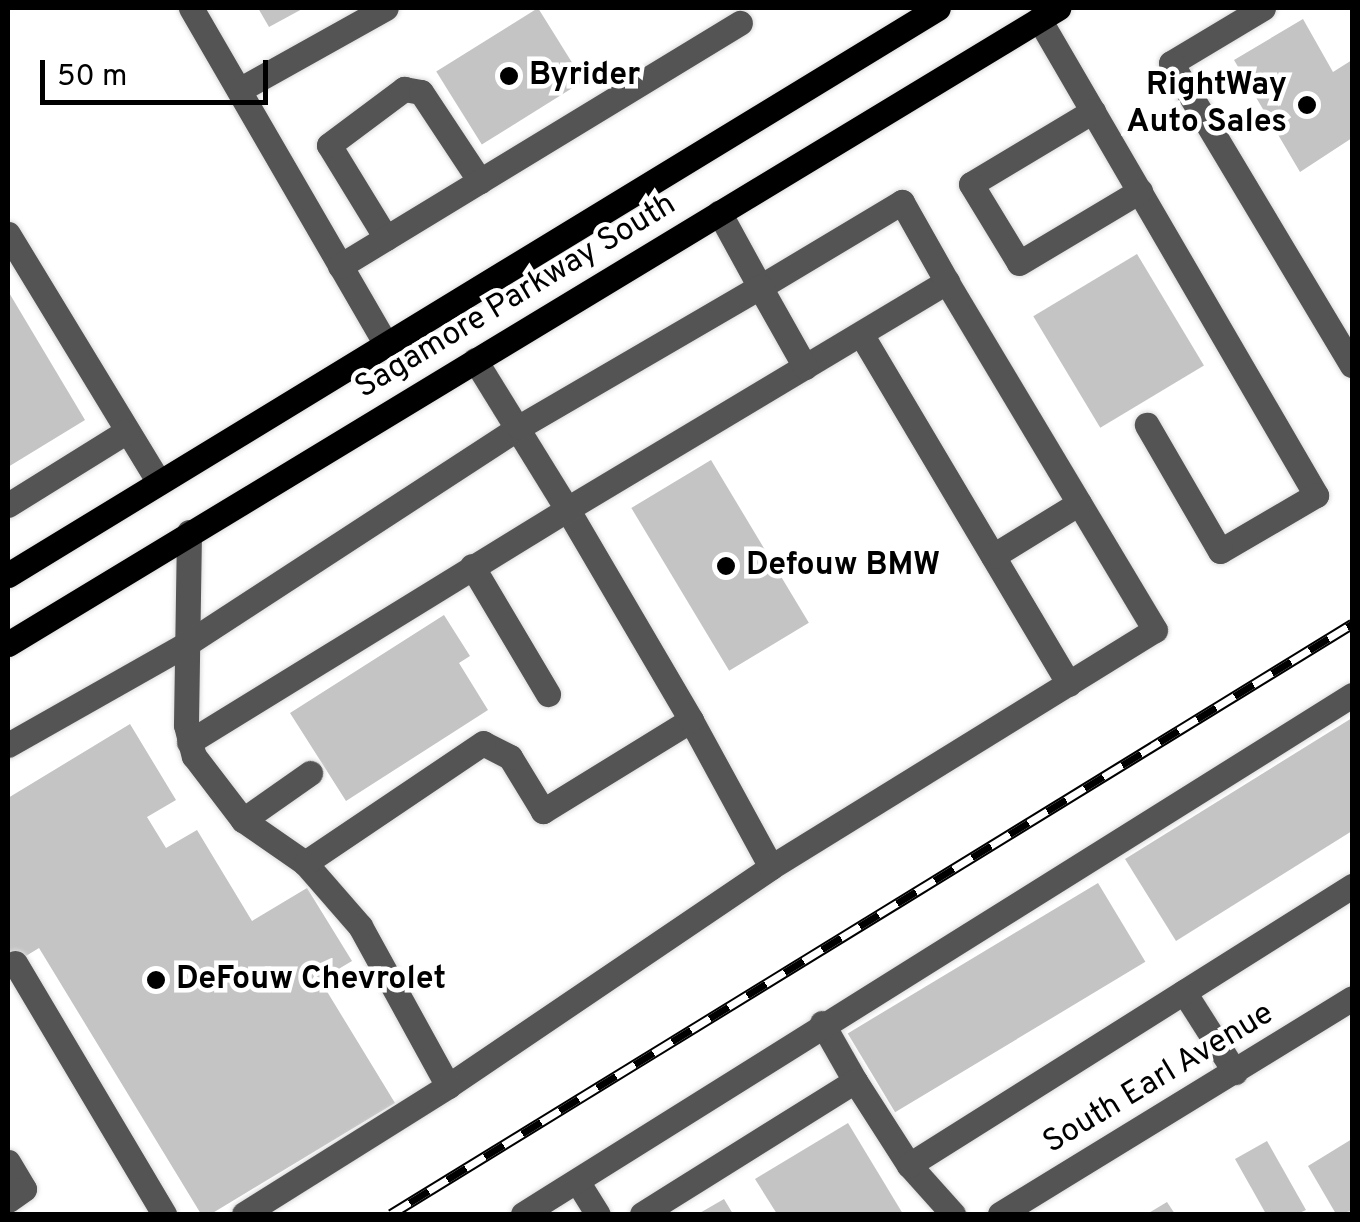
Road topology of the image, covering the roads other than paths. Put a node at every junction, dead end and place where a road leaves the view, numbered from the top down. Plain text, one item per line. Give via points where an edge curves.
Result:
1 (191, 8) edge
2 (386, 8) edge
3 (938, 8) edge
4 (1263, 8) edge
5 (1048, 13) edge
6 (740, 23) dead end
7 (239, 90) junction
8 (1093, 111) junction
9 (480, 181) junction
10 (1140, 191) junction
11 (719, 212) junction
12 (8, 234) edge
13 (386, 238) junction
14 (340, 266) junction
15 (947, 282) junction
16 (760, 286) junction
17 (861, 334) junction
18 (386, 344) junction
19 (476, 360) junction
20 (1352, 365) edge
21 (805, 367) junction
22 (1147, 425) dead end
23 (519, 426) junction
24 (128, 431) junction
25 (158, 482) junction
26 (1079, 503) junction
27 (8, 504) edge
28 (567, 510) junction
29 (189, 532) junction
30 (993, 556) junction
31 (472, 566) junction
32 (8, 574) edge
33 (8, 644) edge
34 (188, 644) junction
35 (1070, 684) junction
36 (548, 694) dead end
37 (1352, 695) edge
38 (692, 720) junction
39 (189, 742) junction
40 (8, 745) edge
41 (310, 773) dead end
42 (243, 820) junction
43 (305, 863) junction
44 (771, 867) junction
45 (1352, 886) edge
46 (17, 978) edge
47 (1184, 992) junction
48 (1352, 998) edge
49 (822, 1023) junction
50 (1235, 1072) junction
51 (855, 1081) junction
52 (448, 1086) junction
53 (8, 1162) edge
54 (910, 1165) junction
55 (577, 1181) junction
56 (8, 1200) edge
57 (164, 1214) edge
58 (244, 1214) edge
59 (523, 1214) edge
60 (598, 1214) edge
61 (642, 1214) edge
62 (953, 1214) edge
63 (1000, 1214) edge

1 - 7 street
2 - 7 street
3 - 18 main road, Sagamore Parkway South
4 - 20 street via 1171,63
5 - 8 street
5 - 11 main road, Sagamore Parkway South
6 - 9 street
7 - 14 street
8 - 10 street
8 - 10 street via 971,184 1019,263
9 - 13 street
9 - 13 street via 421,92 404,89 329,145
10 - 22 street via 1316,494 1220,551
11 - 16 street
11 - 19 main road, Sagamore Parkway South
12 - 24 street
13 - 14 street
14 - 18 street
15 - 16 street via 902,202
15 - 17 street
15 - 26 street
16 - 21 street
16 - 23 street
17 - 21 street
17 - 30 street
18 - 25 main road, Sagamore Parkway South
19 - 23 street
19 - 29 main road, Sagamore Parkway South
21 - 28 street
23 - 28 street
23 - 34 street
24 - 25 street
24 - 27 street
25 - 32 main road, Sagamore Parkway South
26 - 30 street
26 - 35 street via 1155,630
28 - 31 street
28 - 38 street
29 - 33 main road, Sagamore Parkway South
29 - 34 street
30 - 35 street
31 - 36 street
31 - 39 street
34 - 39 street
34 - 40 street
35 - 44 street
37 - 49 street
38 - 43 street via 543,811 510,757 484,743
38 - 44 street
39 - 42 street
41 - 42 street
42 - 43 street
43 - 52 street via 360,926
44 - 52 street
45 - 47 street
46 - 57 street
47 - 50 street
47 - 54 street
48 - 50 street, South Earl Avenue
49 - 51 street
49 - 55 street
50 - 63 street, South Earl Avenue
51 - 54 street
51 - 61 street
52 - 58 street
53 - 56 street via 24,1189
54 - 62 street
55 - 59 street
55 - 60 street

